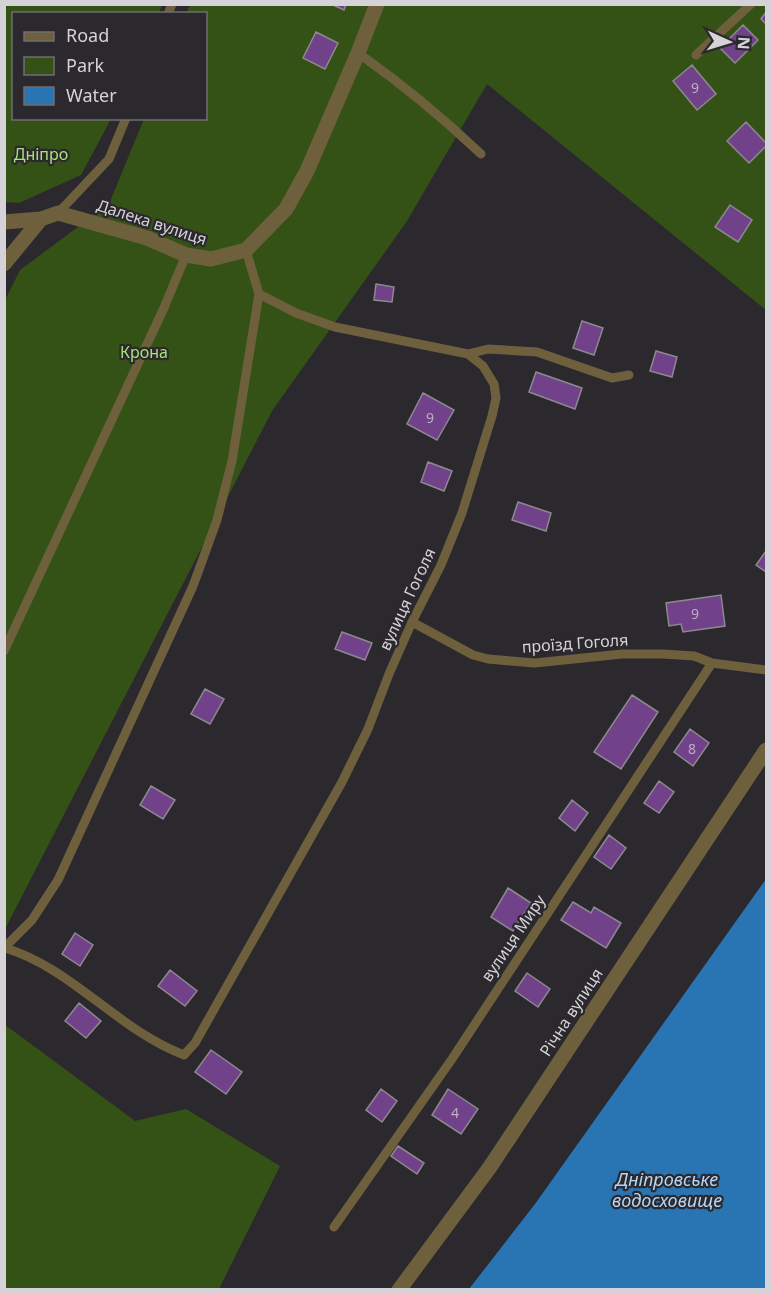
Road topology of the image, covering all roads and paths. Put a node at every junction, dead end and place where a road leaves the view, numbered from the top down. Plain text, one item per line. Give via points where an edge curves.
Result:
1 (377, 4) edge
2 (751, 4) edge
3 (358, 53) junction
4 (696, 55) dead end
5 (125, 120) edge
6 (481, 154) dead end
7 (58, 213) junction
8 (40, 219) junction
9 (4, 222) edge
10 (246, 250) junction
11 (186, 255) junction
12 (4, 264) edge
13 (259, 294) junction
14 (468, 354) junction
15 (629, 375) dead end
16 (412, 622) junction
17 (4, 651) edge
18 (712, 663) junction
19 (766, 669) edge
20 (766, 750) edge
21 (5, 948) edge
22 (334, 1227) dead end
23 (399, 1290) edge

1 - 3 street
2 - 4 lane
3 - 6 lane via 402,84
3 - 10 street via 307,171 286,209
5 - 7 lane via 109,159
7 - 8 street
7 - 11 street, Далека вулиця via 147,238
8 - 9 street
8 - 12 street
10 - 11 street, Далека вулиця via 211,259
10 - 13 lane
11 - 17 lane
13 - 14 lane via 336,327
13 - 21 lane via 232,461 217,520 193,586 58,880 32,920
14 - 15 lane via 488,349 537,352 612,378
14 - 16 lane, вулиця Гоголя via 483,366 494,384 496,398 462,513
16 - 18 lane, проїзд Гоголя via 488,659 535,663 663,654 694,656
16 - 21 lane, вулиця Гоголя via 342,782 195,1043 184,1055 160,1044 47,967
18 - 19 lane, проїзд Гоголя
18 - 22 lane, вулиця Миру via 452,1059
20 - 23 street, Річна вулиця via 490,1167

